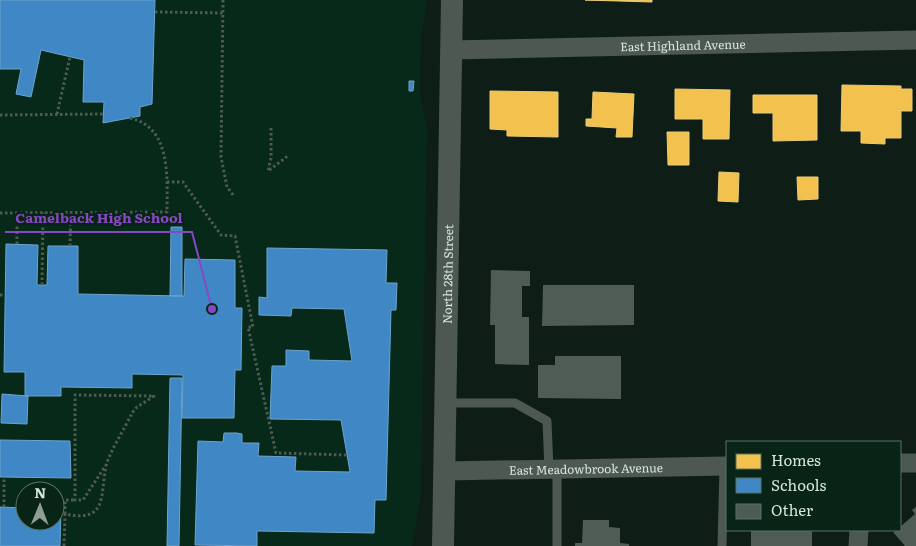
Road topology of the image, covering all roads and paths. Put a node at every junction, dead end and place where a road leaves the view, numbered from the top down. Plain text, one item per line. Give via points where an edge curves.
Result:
1 (223, 0) edge
2 (452, 0) edge
3 (155, 12) dead end
4 (223, 13) junction
5 (916, 40) edge
6 (451, 50) junction
7 (70, 57) dead end
8 (0, 114) edge
9 (57, 114) junction
10 (104, 114) dead end
11 (129, 118) dead end
12 (271, 128) dead end
13 (288, 155) dead end
14 (167, 182) junction
15 (234, 196) dead end
16 (42, 212) junction
17 (71, 212) junction
18 (0, 213) edge
19 (17, 213) junction
20 (17, 244) dead end
21 (70, 246) dead end
22 (42, 285) dead end
23 (0, 295) edge
24 (5, 295) dead end
25 (444, 403) junction
26 (348, 455) dead end
27 (901, 463) edge
28 (916, 463) edge
29 (106, 465) junction
30 (726, 466) edge
31 (553, 470) junction
32 (445, 471) junction
33 (4, 477) dead end
34 (65, 500) edge
35 (74, 500) junction
36 (4, 507) dead end
37 (65, 514) edge
38 (64, 531) edge
39 (859, 531) edge
40 (64, 546) edge
41 (443, 546) edge
42 (557, 546) edge
43 (722, 546) edge
44 (858, 546) edge

1 - 4 path
2 - 6 street, North 28th Street
3 - 4 path
4 - 15 path via 221,156 227,187
5 - 6 street, East Highland Avenue
6 - 25 street, North 28th Street
7 - 9 path
8 - 9 path
9 - 10 path
11 - 14 path via 139,120 152,130 164,153
12 - 13 path via 268,171
14 - 17 path via 167,212
14 - 26 path via 183,182 221,235 235,236 253,327 248,327 276,453
16 - 17 path
16 - 19 path
16 - 22 path
17 - 21 path
18 - 19 path
19 - 20 path
23 - 24 path
25 - 31 lane via 515,403 548,421
25 - 32 street, North 28th Street
27 - 28 street
29 - 35 path via 83,500
29 - 35 path via 132,413 154,396 75,395
29 - 37 path via 104,494 96,511 87,516
30 - 31 street, East Meadowbrook Avenue
30 - 43 lane
31 - 32 street, East Meadowbrook Avenue
31 - 42 lane
32 - 41 street, North 28th Street
33 - 36 path
34 - 35 path
38 - 40 path
39 - 44 street

